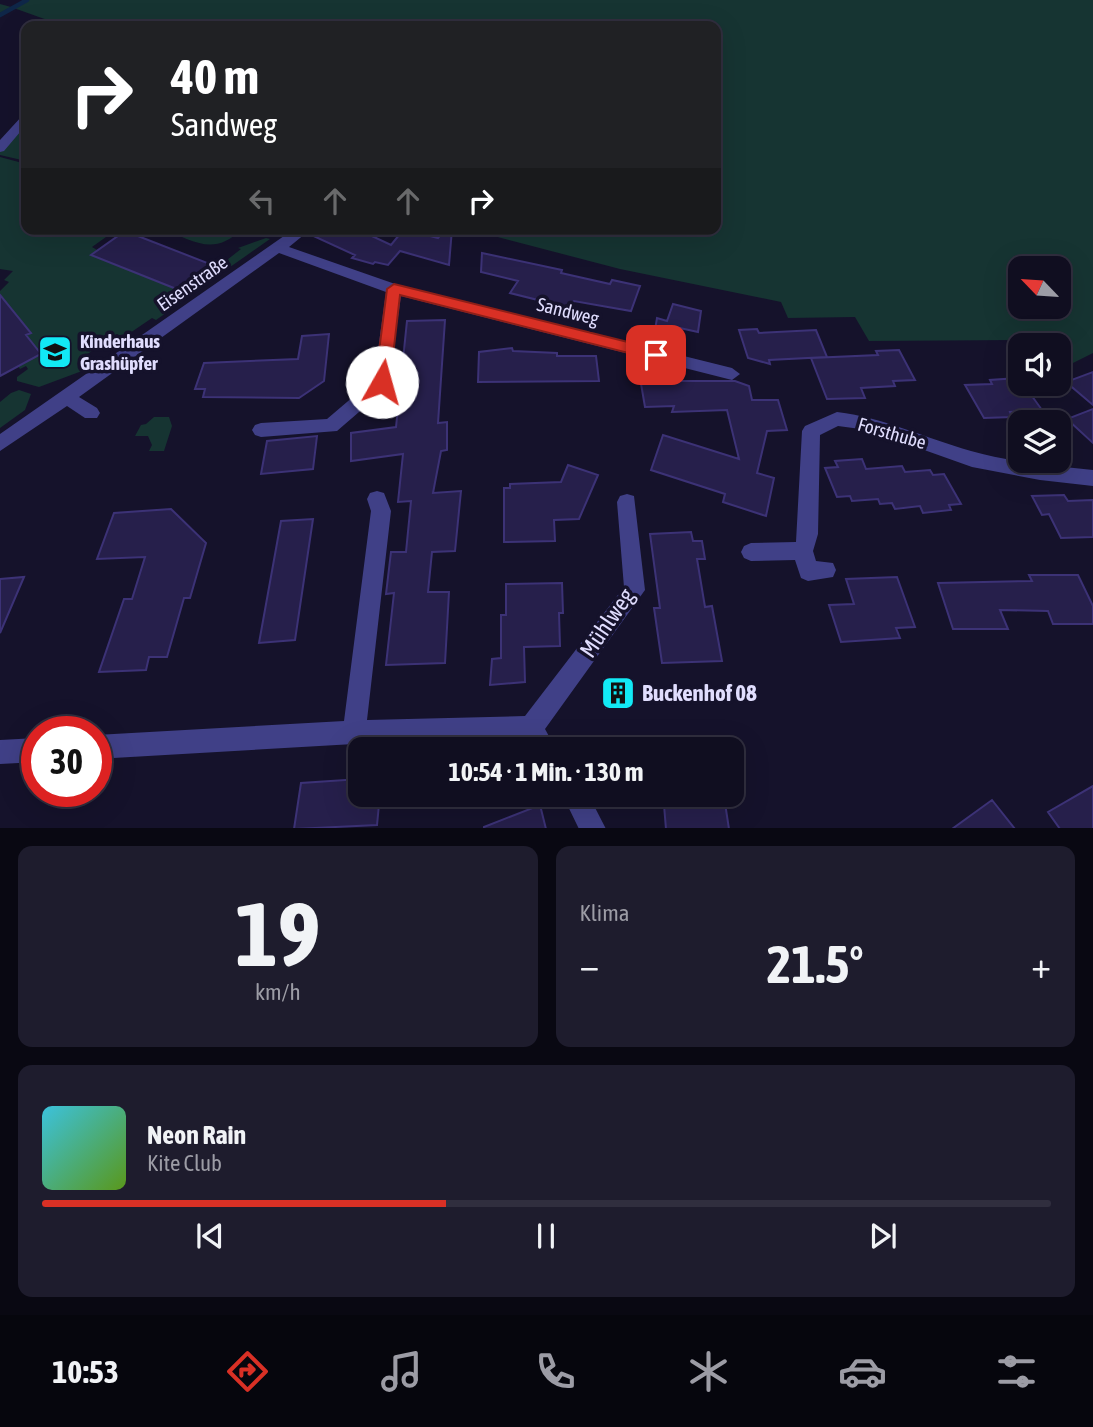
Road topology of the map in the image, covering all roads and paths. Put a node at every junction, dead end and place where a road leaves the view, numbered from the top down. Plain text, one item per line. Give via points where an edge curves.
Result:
1 (21, 124) edge
2 (0, 148) edge
3 (296, 235) edge
4 (278, 248) junction
5 (394, 289) junction
6 (105, 349) dead end
7 (121, 359) junction
8 (732, 374) dead end
9 (66, 397) junction
10 (91, 413) dead end
11 (261, 430) dead end
12 (0, 444) edge
13 (1093, 478) edge
14 (377, 499) dead end
15 (627, 502) dead end
16 (803, 551) junction
17 (751, 552) dead end
18 (826, 570) dead end
19 (531, 728) junction
20 (354, 732) junction
21 (537, 737) edge
22 (112, 746) edge
23 (21, 751) edge
24 (0, 752) edge
25 (581, 807) edge
26 (593, 828) edge

1 - 2 street
3 - 4 street, Eisenstraße
4 - 5 street, Sandweg
4 - 7 street, Eisenstraße
5 - 8 street, Sandweg
5 - 11 street via 382,382 331,426
6 - 7 street
7 - 9 street, Eisenstraße
9 - 10 street
9 - 12 street, Eisenstraße
13 - 16 street, Forsthube via 972,459 869,423 837,419 811,431 808,534
14 - 20 street via 381,511
15 - 19 street, Mühlweg via 635,590
16 - 17 street
16 - 18 street via 808,570
19 - 20 street
19 - 21 street
20 - 22 street
23 - 24 street
25 - 26 street

